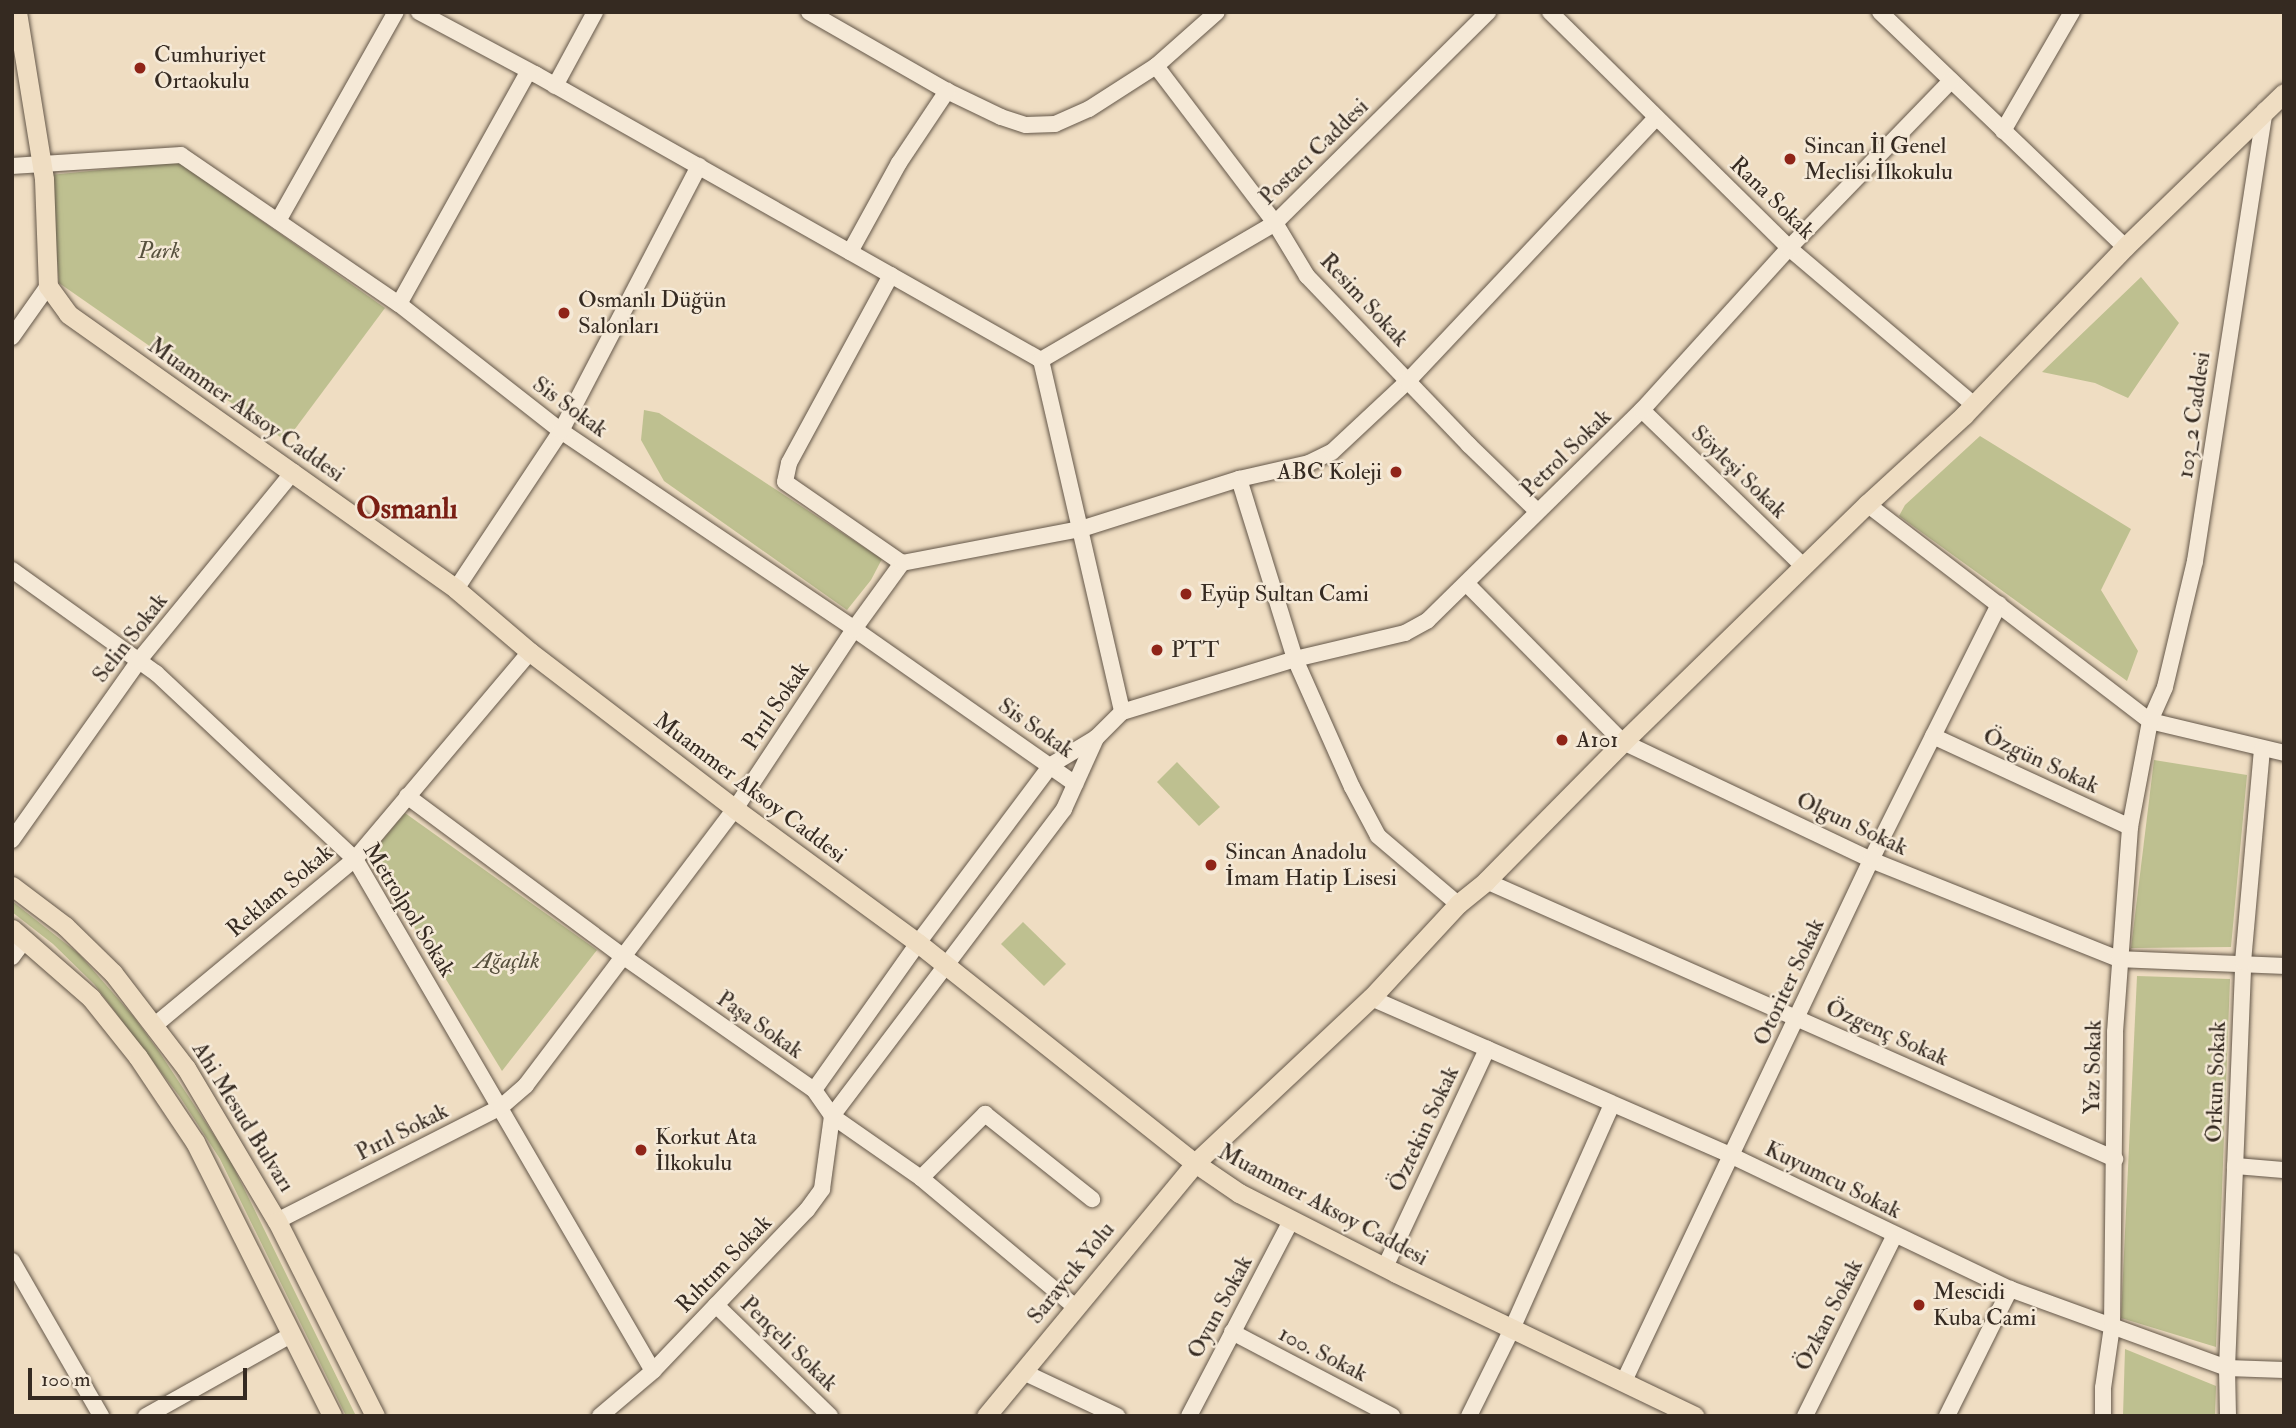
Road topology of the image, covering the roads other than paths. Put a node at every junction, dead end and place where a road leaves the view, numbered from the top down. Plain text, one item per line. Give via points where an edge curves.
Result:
1 (17, 12) edge
2 (396, 12) edge
3 (419, 12) edge
4 (595, 12) edge
5 (809, 12) edge
6 (1217, 12) edge
7 (1488, 12) edge
8 (1549, 12) edge
9 (1880, 12) edge
10 (2072, 12) edge
11 (1156, 66) junction
12 (528, 72) junction
13 (1951, 81) junction
14 (555, 86) junction
15 (947, 91) junction
16 (2284, 93) edge
17 (2265, 110) junction
18 (1656, 118) junction
19 (2003, 131) junction
20 (39, 163) junction
21 (12, 166) edge
22 (699, 166) junction
23 (278, 221) junction
24 (1275, 223) junction
25 (1789, 247) junction
26 (2125, 247) junction
27 (850, 252) junction
28 (891, 275) junction
29 (48, 286) junction
30 (399, 304) junction
31 (12, 337) edge
32 (1041, 360) junction
33 (1408, 381) junction
34 (1973, 405) junction
35 (1642, 411) junction
36 (561, 431) junction
37 (293, 472) junction
38 (1240, 479) junction
39 (1867, 504) junction
40 (1537, 511) junction
41 (1081, 529) junction
42 (902, 563) junction
43 (1804, 567) junction
44 (12, 570) edge
45 (1467, 584) junction
46 (456, 589) junction
47 (1999, 604) junction
48 (854, 629) junction
49 (530, 652) junction
50 (139, 659) junction
51 (1296, 659) junction
52 (1122, 712) junction
53 (2150, 721) junction
54 (1933, 736) junction
55 (1096, 738) junction
56 (1623, 742) junction
57 (2262, 750) junction
58 (2284, 753) edge
59 (1051, 765) junction
60 (1075, 784) junction
61 (407, 796) junction
62 (735, 809) junction
63 (2130, 827) junction
64 (12, 839) edge
65 (355, 859) junction
66 (1871, 860) junction
67 (1486, 881) junction
68 (12, 886) edge
69 (1458, 904) junction
70 (19, 934) edge
71 (918, 943) junction
72 (12, 957) edge
73 (624, 957) junction
74 (2119, 958) junction
75 (2243, 962) junction
76 (944, 965) junction
77 (2284, 966) edge
78 (1371, 998) junction
79 (1797, 1017) junction
80 (155, 1025) junction
81 (1487, 1049) junction
82 (814, 1090) junction
83 (1612, 1104) junction
84 (501, 1107) junction
85 (832, 1116) junction
86 (1732, 1156) junction
87 (2115, 1159) junction
88 (1195, 1163) junction
89 (2235, 1166) junction
90 (2284, 1170) edge
91 (921, 1178) junction
92 (1093, 1199) dead end
93 (1292, 1219) junction
94 (277, 1221) junction
95 (1895, 1236) junction
96 (12, 1261) edge
97 (1385, 1267) junction
98 (2010, 1289) junction
99 (716, 1305) junction
100 (1074, 1306) junction
101 (2112, 1326) junction
102 (1512, 1329) junction
103 (1232, 1332) junction
104 (291, 1335) junction
105 (2227, 1368) junction
106 (2284, 1370) edge
107 (653, 1371) junction
108 (1023, 1373) junction
109 (1624, 1381) junction
110 (2103, 1388) junction
111 (101, 1416) edge
112 (146, 1416) edge
113 (332, 1416) edge
114 (375, 1416) edge
115 (600, 1416) edge
116 (830, 1416) edge
117 (986, 1416) edge
118 (1116, 1416) edge
119 (1189, 1416) edge
120 (1392, 1416) edge
121 (1469, 1416) edge
122 (1694, 1416) edge
123 (1805, 1416) edge
124 (1947, 1416) edge
125 (2090, 1416) edge
126 (2103, 1416) edge
127 (2228, 1416) edge

1 - 20 main road
2 - 23 street
3 - 12 street
4 - 14 street
5 - 15 street
6 - 11 street
7 - 24 street, Postacı Caddesi
8 - 18 street, Rana Sokak
9 - 13 street
10 - 19 street
11 - 15 street via 1089,109 1055,124 1026,125
11 - 24 street, Resim Sokak
12 - 14 street
12 - 30 street
13 - 19 street
13 - 25 street, Petrol Sokak
14 - 22 street
15 - 27 street via 899,163
16 - 17 main road, Saraycık Yolu
17 - 26 main road, Saraycık Yolu
17 - 53 street, 103_2 Caddesi via 2195,561 2165,687
18 - 25 street, Rana Sokak
18 - 33 street
19 - 26 street
20 - 21 street, Sis Sokak
20 - 23 street, Sis Sokak via 181,155
20 - 29 main road via 44,178
22 - 27 street
22 - 36 street
23 - 30 street, Sis Sokak
24 - 32 street, Postacı Caddesi
24 - 33 street, Resim Sokak via 1307,276
25 - 34 street, Rana Sokak
25 - 35 street, Petrol Sokak
26 - 34 main road, Saraycık Yolu
27 - 28 street
28 - 32 street
28 - 42 street via 789,463 785,482
29 - 31 street
29 - 37 main road, Muammer Aksoy Caddesi via 68,314
30 - 36 street, Sis Sokak
32 - 41 street
33 - 38 street via 1332,452 1310,463
33 - 40 street, Resim Sokak
34 - 39 main road, Saraycık Yolu
35 - 40 street, Petrol Sokak
35 - 43 street, Söyleşi Sokak
36 - 46 street
36 - 48 street, Sis Sokak
37 - 46 main road, Muammer Aksoy Caddesi
37 - 50 street, Selin Sokak
38 - 41 street
38 - 51 street
39 - 43 main road, Saraycık Yolu
39 - 47 street
40 - 45 street, Petrol Sokak
41 - 42 street
41 - 52 street
42 - 48 street, Pırıl Sokak
43 - 56 main road, Saraycık Yolu
44 - 50 street, Metrolpol Sokak
45 - 51 street, Petrol Sokak via 1405,633
45 - 56 street, Olgun Sokak
46 - 49 main road, Muammer Aksoy Caddesi
47 - 53 street
47 - 54 street, Otoriter Sokak
48 - 59 street, Sis Sokak
48 - 62 street, Pırıl Sokak
49 - 61 street, Reklam Sokak
49 - 62 main road, Muammer Aksoy Caddesi
50 - 64 street, Selin Sokak
50 - 65 street, Metrolpol Sokak
51 - 52 street, Petrol Sokak
51 - 69 street via 1378,836
52 - 55 street
53 - 57 street
53 - 63 street, Yaz Sokak
54 - 63 street, Özgün Sokak
54 - 66 street, Otoriter Sokak
55 - 59 street
55 - 60 street
56 - 66 street, Olgun Sokak
56 - 67 main road, Saraycık Yolu
57 - 58 street
57 - 75 street, Orkun Sokak
59 - 60 street, Sis Sokak
59 - 71 street
60 - 76 street via 1064,809
61 - 65 street, Reklam Sokak
61 - 73 street, Paşa Sokak
62 - 71 main road, Muammer Aksoy Caddesi
62 - 73 street, Pırıl Sokak
63 - 74 street, Yaz Sokak
65 - 80 street, Reklam Sokak
65 - 84 street, Metrolpol Sokak
66 - 74 street, Olgun Sokak
66 - 79 street, Otoriter Sokak
67 - 69 main road, Saraycık Yolu
67 - 79 street, Özgenç Sokak
68 - 80 main road, Ahi Mesud Bulvarı via 83,942
69 - 78 main road, Saraycık Yolu
70 - 72 street
70 - 104 main road via 69,977 138,1057 195,1142
71 - 76 main road, Muammer Aksoy Caddesi
71 - 82 street
73 - 82 street, Paşa Sokak
73 - 84 street, Pırıl Sokak via 526,1085
74 - 75 street, Olgun Sokak
74 - 87 street, Yaz Sokak
75 - 77 street, Olgun Sokak
75 - 89 street, Orkun Sokak
76 - 85 street
76 - 88 main road, Muammer Aksoy Caddesi
78 - 81 street, Kuyumcu Sokak
78 - 88 main road, Saraycık Yolu
79 - 86 street, Otoriter Sokak
79 - 87 street, Özgenç Sokak
80 - 94 main road, Ahi Mesud Bulvarı
81 - 83 street, Kuyumcu Sokak
81 - 97 street, Öztekin Sokak
82 - 85 street, Paşa Sokak
83 - 86 street, Kuyumcu Sokak
83 - 102 street
84 - 94 street, Pırıl Sokak
84 - 107 street, Metrolpol Sokak
85 - 91 street, Paşa Sokak
85 - 99 street, Rıhtım Sokak via 822,1189
86 - 95 street, Kuyumcu Sokak
86 - 109 street, Otoriter Sokak
87 - 101 street, Yaz Sokak
88 - 93 main road, Muammer Aksoy Caddesi via 1239,1193
88 - 100 main road, Saraycık Yolu
89 - 90 street
89 - 105 street, Orkun Sokak
91 - 92 street via 985,1114
91 - 100 street, Paşa Sokak
93 - 97 main road, Muammer Aksoy Caddesi
93 - 103 street, Oyun Sokak
94 - 114 main road, Ahi Mesud Bulvarı
95 - 98 street, Kuyumcu Sokak
95 - 123 street, Özkan Sokak
96 - 111 street
97 - 102 main road, Muammer Aksoy Caddesi
98 - 101 street, Kuyumcu Sokak
98 - 124 street
99 - 107 street, Rıhtım Sokak
99 - 116 street, Pençeli Sokak
100 - 108 main road, Saraycık Yolu
101 - 105 street, Kuyumcu Sokak
101 - 110 street, Yaz Sokak
102 - 109 main road, Muammer Aksoy Caddesi
102 - 121 street
103 - 119 street, Oyun Sokak
103 - 120 street, 100. Sokak
104 - 112 street
104 - 113 main road
105 - 106 street, Kuyumcu Sokak
105 - 127 street, Orkun Sokak
107 - 115 street, Rıhtım Sokak
108 - 117 main road, Saraycık Yolu
108 - 118 street
109 - 122 main road, Muammer Aksoy Caddesi
110 - 125 street
110 - 126 street, Yaz Sokak

